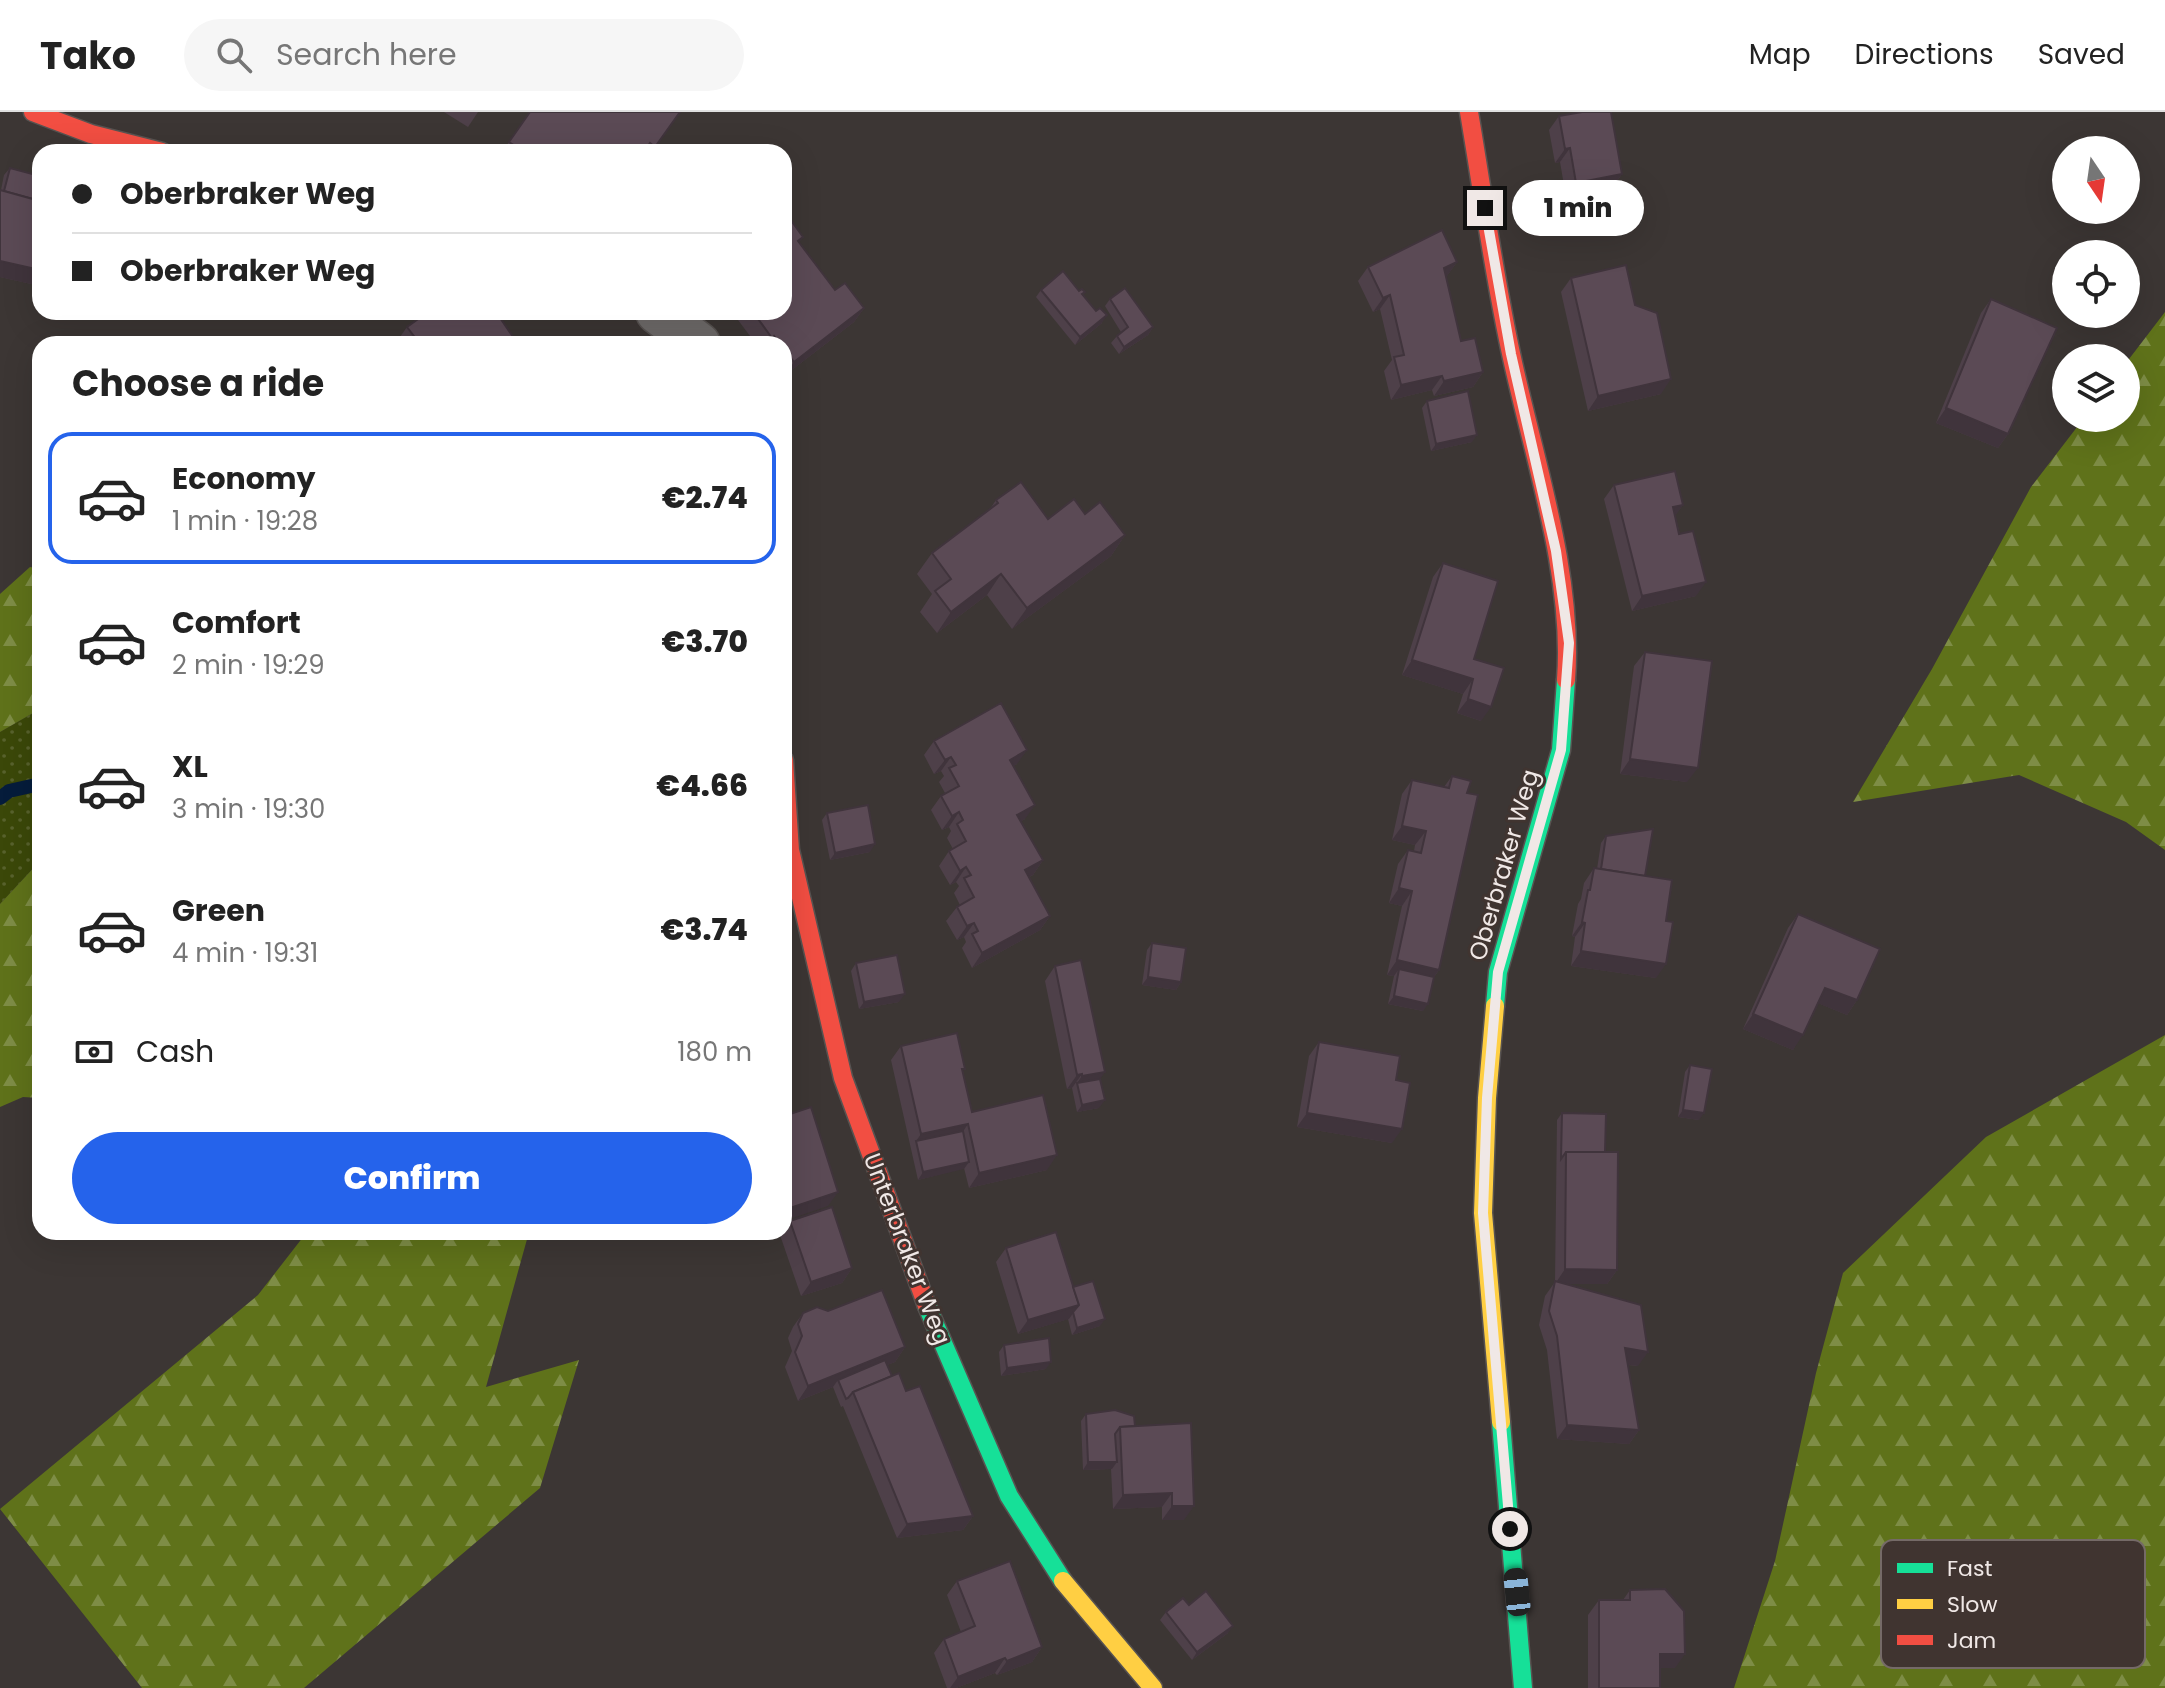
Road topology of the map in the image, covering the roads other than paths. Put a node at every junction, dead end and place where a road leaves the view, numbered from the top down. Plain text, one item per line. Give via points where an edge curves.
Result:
1 (33, 112) edge
2 (1469, 112) edge
3 (130, 144) edge
4 (668, 320) edge
5 (688, 336) edge
6 (792, 859) edge
7 (1153, 1688) edge
8 (1523, 1688) edge

1 - 3 street
2 - 8 street, Oberbraker Weg via 1511,354 1556,551 1569,643 1561,750 1498,972 1487,1098 1483,1213
4 - 5 street
6 - 7 street, Unterbraker Weg via 843,1078 930,1314 1009,1496 1062,1580

